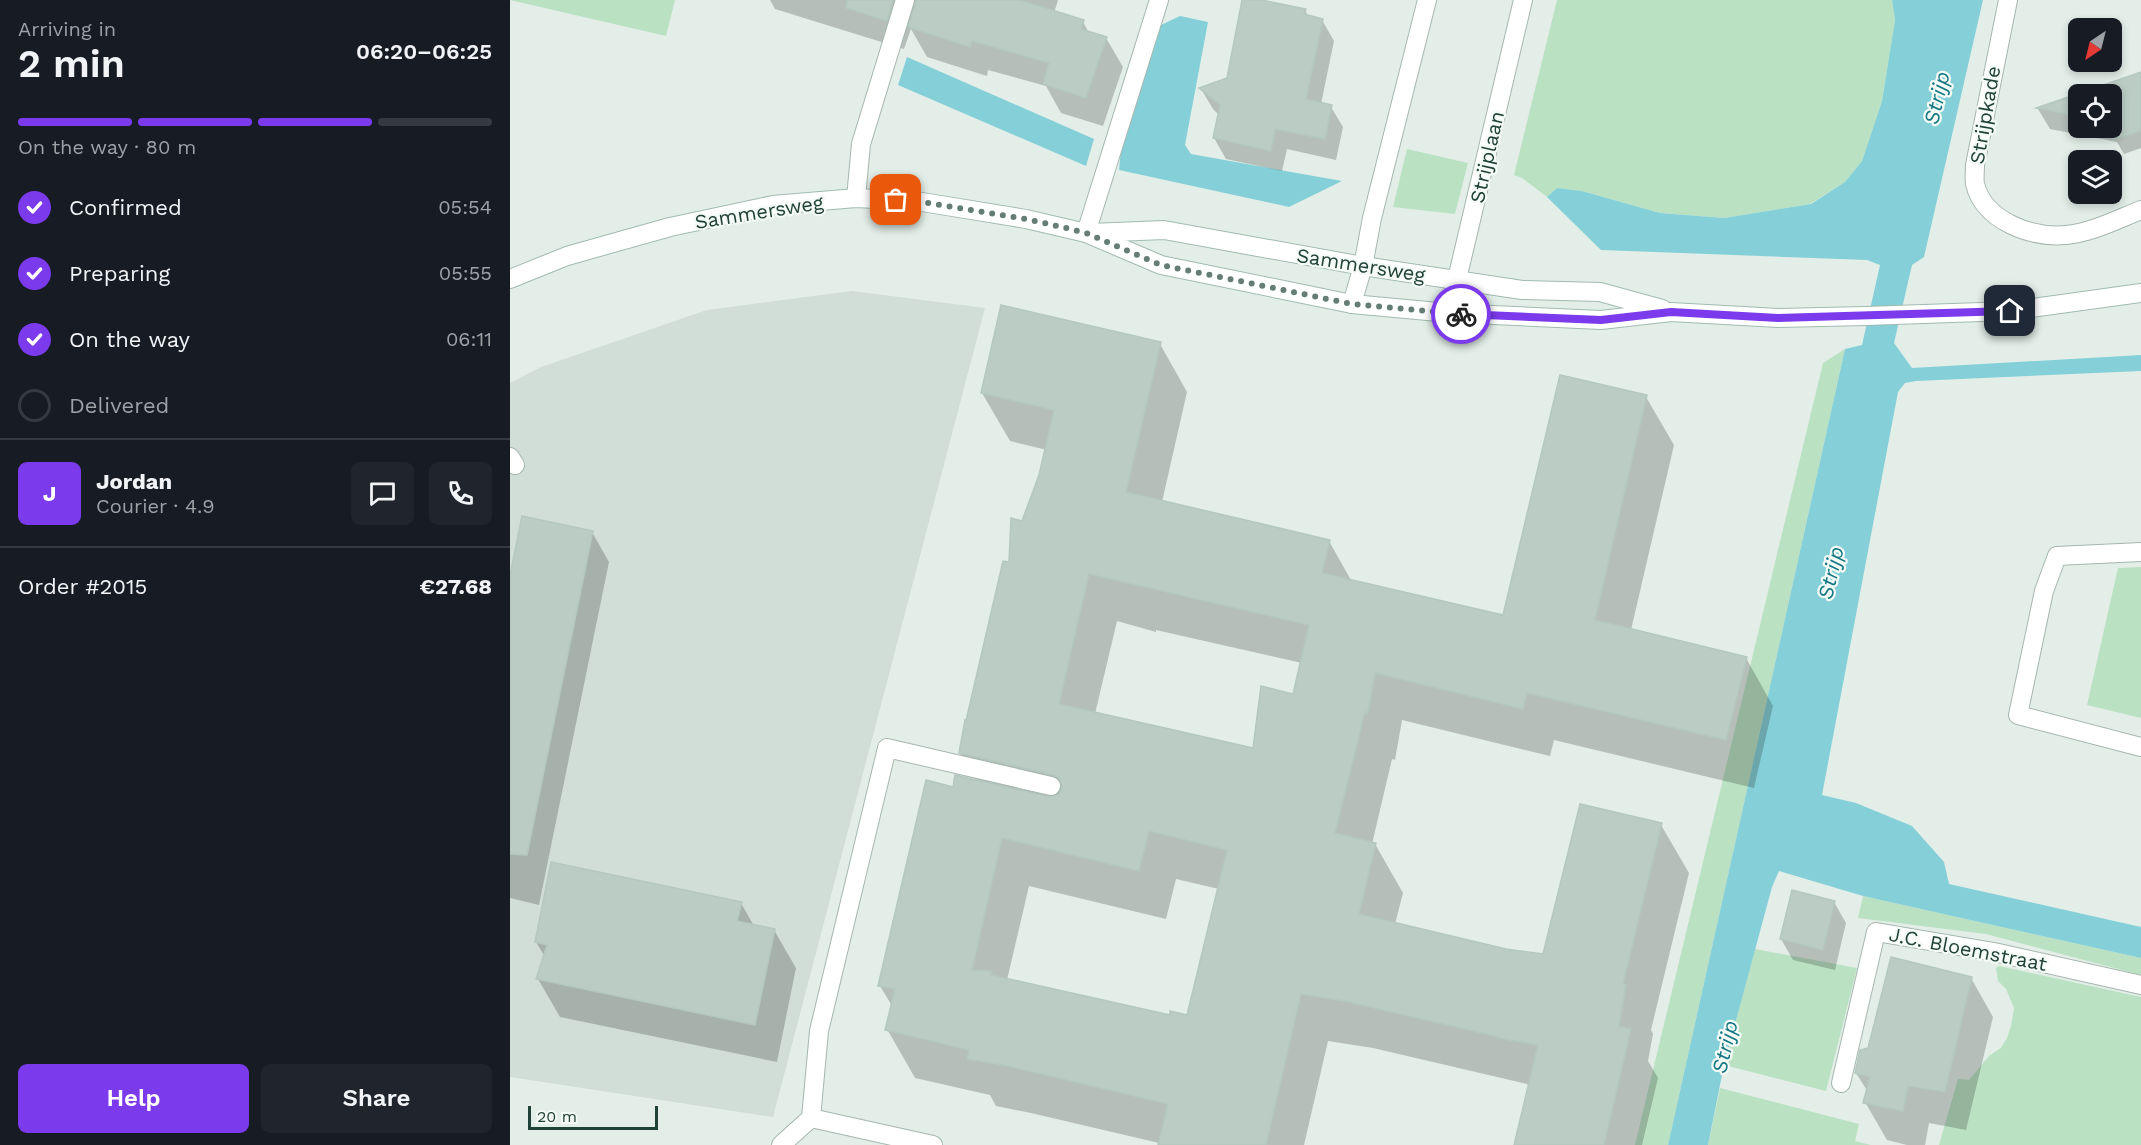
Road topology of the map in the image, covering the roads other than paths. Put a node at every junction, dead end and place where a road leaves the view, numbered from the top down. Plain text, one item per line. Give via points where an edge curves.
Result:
1 (905, 0) edge
2 (1160, 0) edge
3 (1427, 0) edge
4 (1523, 0) edge
5 (2008, 0) edge
6 (856, 198) junction
7 (2141, 210) edge
8 (1086, 233) junction
9 (1363, 266) junction
10 (510, 279) edge
11 (1458, 281) junction
12 (2141, 293) edge
13 (1352, 304) junction
14 (1671, 312) junction
15 (1449, 313) junction
16 (2141, 552) edge
17 (2141, 747) edge
18 (1051, 786) dead end
19 (2141, 985) edge
20 (1841, 1083) dead end
21 (811, 1118) junction
22 (782, 1145) edge
23 (933, 1145) edge

1 - 6 street via 861,144
2 - 8 street
3 - 9 street
4 - 11 street, Strijplaan
5 - 7 street, Strijpkade via 1975,165 1975,185 1989,212 2015,227 2040,234 2066,235
6 - 8 street, Sammersweg via 927,203
6 - 10 street, Sammersweg via 773,206 670,227 567,256
8 - 9 street, Sammersweg via 1164,230
8 - 13 street, Sammersweg via 1161,265
9 - 11 street, Sammersweg
9 - 13 street
11 - 14 street, Sammersweg via 1522,290 1600,292
11 - 15 street, Strijplaan
12 - 14 street, Sammersweg via 2010,311 1778,318
13 - 15 street, Sammersweg
14 - 15 street, Sammersweg via 1601,320
16 - 17 street via 2057,556 2044,591 2018,715
18 - 21 street via 887,748 819,1031
19 - 20 street, J.C. Bloemstraat via 1994,952 1875,932
21 - 22 street
21 - 23 street

